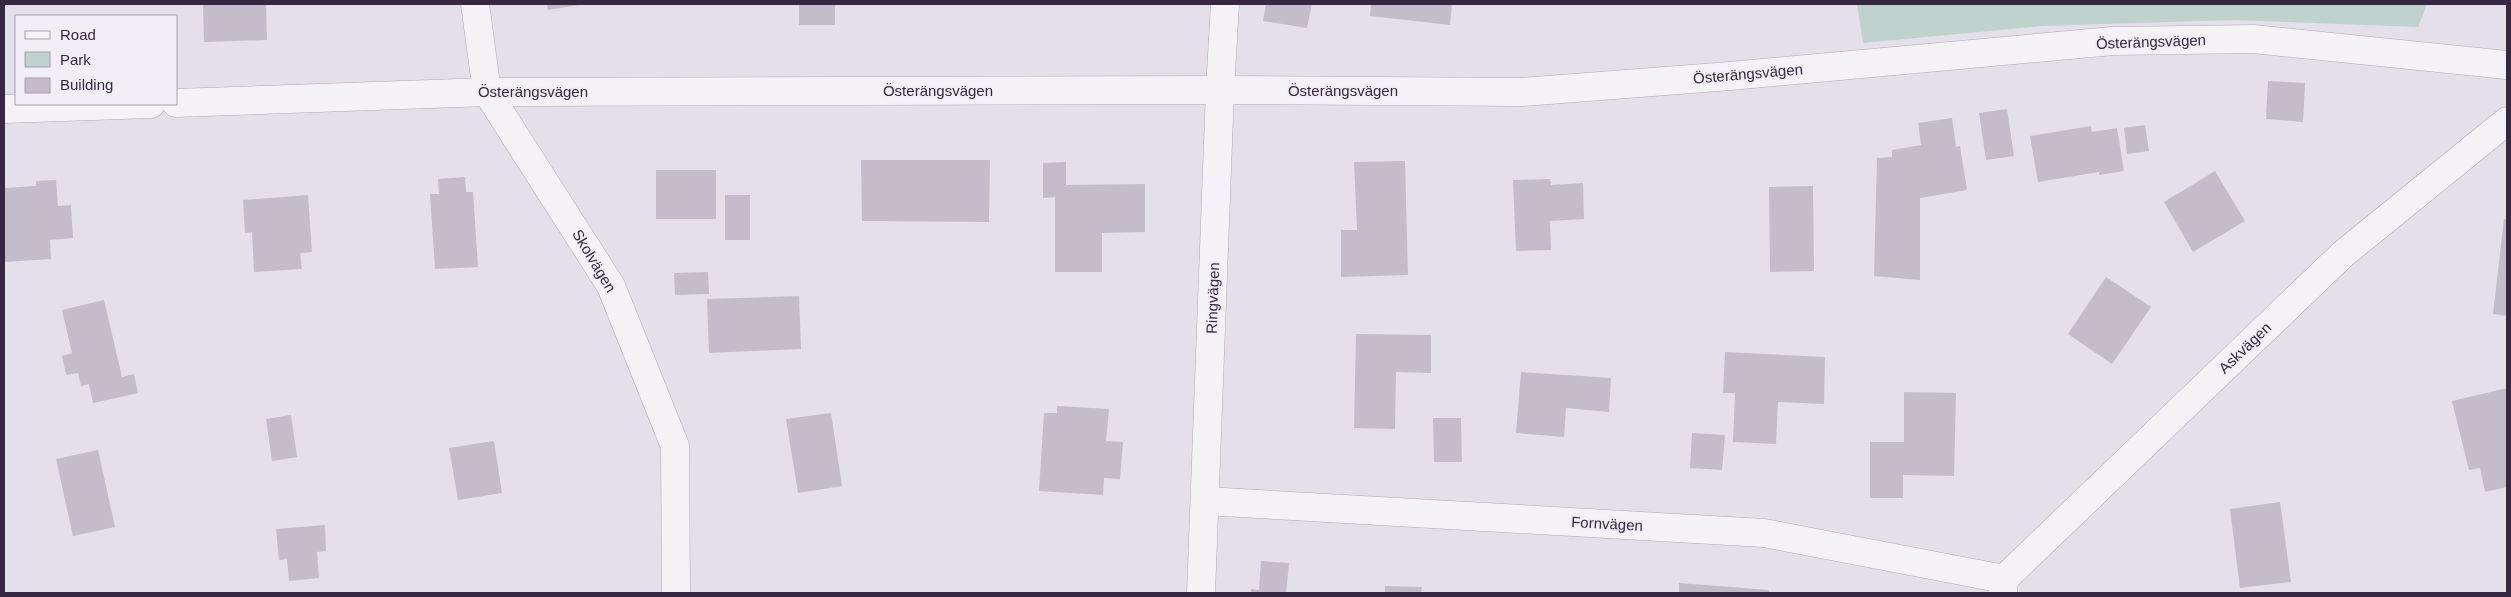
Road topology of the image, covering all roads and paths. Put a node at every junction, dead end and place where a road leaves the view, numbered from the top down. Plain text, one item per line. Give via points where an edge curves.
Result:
1 (475, 4) edge
2 (1225, 4) edge
3 (2507, 65) edge
4 (1220, 90) junction
5 (487, 92) junction
6 (178, 103) edge
7 (121, 105) edge
8 (4, 109) edge
9 (2507, 121) edge
10 (1205, 501) junction
11 (2003, 586) edge
12 (676, 593) edge
13 (1201, 593) edge

1 - 5 street, Skolvägen
2 - 4 street, Ringvägen
3 - 4 street, Österängsvägen via 2252,39 2112,41 1522,92
4 - 5 street, Österängsvägen
4 - 10 street, Ringvägen
5 - 6 street, Österängsvägen
5 - 12 street, Skolvägen via 611,286 675,446
7 - 8 street
9 - 11 street, Askvägen via 2343,254
10 - 11 street, Fornvägen via 1764,532
10 - 13 street, Ringvägen

